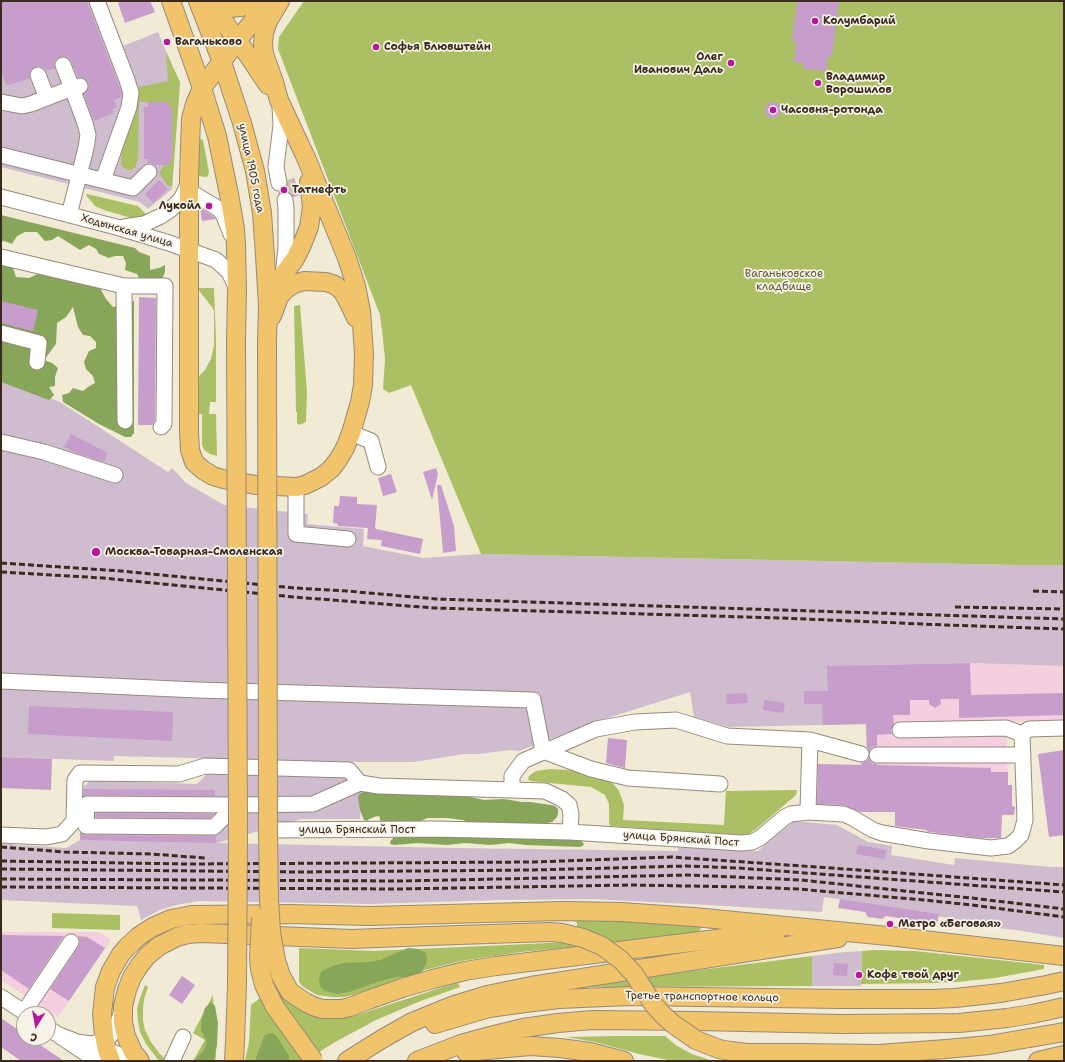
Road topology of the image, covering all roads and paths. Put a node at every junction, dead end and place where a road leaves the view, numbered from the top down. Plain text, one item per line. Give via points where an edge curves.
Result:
1 (97, 1) edge
2 (171, 1) edge
3 (257, 1) edge
4 (269, 1) edge
5 (280, 1) edge
6 (208, 2) edge
7 (237, 41) junction
8 (222, 62) junction
9 (202, 88) junction
10 (59, 93) junction
11 (279, 100) junction
12 (1, 102) edge
13 (1, 155) edge
14 (307, 160) junction
15 (149, 172) dead end
16 (79, 174) junction
17 (103, 180) junction
18 (282, 182) tunnel mouth
19 (189, 184) junction
20 (1, 197) edge
21 (288, 199) tunnel mouth
22 (69, 215) junction
23 (120, 228) junction
24 (236, 246) junction
25 (189, 250) junction
26 (1, 257) edge
27 (283, 275) junction
28 (124, 286) junction
29 (237, 290) junction
30 (279, 297) junction
31 (1, 333) edge
32 (363, 339) junction
33 (267, 341) junction
34 (165, 343) junction
35 (189, 343) junction
36 (38, 362) dead end
37 (164, 402) junction
38 (188, 403) junction
39 (125, 421) dead end
40 (161, 427) dead end
41 (351, 433) junction
42 (1, 442) edge
43 (378, 466) dead end
44 (115, 475) dead end
45 (296, 487) junction
46 (348, 539) dead end
47 (1, 681) edge
48 (1064, 728) edge
49 (900, 730) dead end
50 (1022, 734) junction
51 (810, 740) junction
52 (543, 751) junction
53 (861, 754) dead end
54 (877, 755) dead end
55 (1023, 755) junction
56 (360, 783) junction
57 (720, 784) dead end
58 (512, 790) junction
59 (236, 805) junction
60 (808, 812) junction
61 (268, 830) junction
62 (570, 832) junction
63 (1, 835) edge
64 (852, 932) junction
65 (888, 936) junction
66 (71, 942) dead end
67 (1064, 956) edge
68 (1064, 981) edge
69 (1, 997) edge
70 (30, 1006) edge
71 (123, 1006) junction
72 (1064, 1006) edge
73 (16, 1007) edge
74 (56, 1032) edge
75 (56, 1032) edge
76 (1064, 1032) edge
77 (183, 1037) dead end
78 (105, 1047) edge
79 (1064, 1055) edge
80 (422, 1059) edge
81 (233, 1060) edge
82 (131, 1061) edge
83 (140, 1061) edge
84 (172, 1061) edge
85 (314, 1061) edge
86 (348, 1061) edge
87 (624, 1061) edge
88 (1041, 1061) edge

1 - 17 street via 131,92 129,107
2 - 9 main road
3 - 6 main road via 248,6 233,8
4 - 7 main road
5 - 11 main road via 268,21 262,43
6 - 7 main road
6 - 8 main road, улица 1905 года
7 - 8 main road
7 - 11 main road
8 - 9 main road
8 - 33 main road, улица 1905 года via 249,148 262,213 268,306
9 - 19 main road via 191,119
9 - 24 main road via 217,136
10 - 10 street via 46,71
10 - 12 street via 22,106
10 - 16 street via 85,111 88,135
11 - 14 main road
11 - 18 street via 281,125 276,160
13 - 16 street
14 - 27 main road via 312,196 309,227 295,259
14 - 32 main road via 343,246 356,286
15 - 17 street via 133,188
16 - 17 street
16 - 22 street
19 - 23 street via 181,199 161,216 144,224
19 - 24 street via 191,197 222,219
19 - 25 main road
20 - 22 street, Ходынская улица
21 - 27 street via 292,206 292,218
22 - 23 street, Ходынская улица
23 - 25 street, Ходынская улица
24 - 29 main road
25 - 29 street, Ходынская улица via 216,260 224,266
25 - 35 main road
26 - 28 street
27 - 30 main road
28 - 34 street via 165,286
28 - 39 street
29 - 81 main road, bridge via 238,822 237,984
30 - 32 main road via 286,289 304,281 335,285 342,291 354,312
30 - 33 main road
31 - 36 street via 39,343
32 - 41 main road via 363,385
33 - 61 main road, bridge
34 - 35 street
34 - 37 street
35 - 38 main road
37 - 38 street
37 - 40 street via 164,424
38 - 45 main road via 190,450 194,462 203,470 223,479 256,485
41 - 43 street via 371,441
41 - 45 main road via 331,469 321,477
42 - 44 street via 44,452
45 - 46 street via 296,534
47 - 52 street via 533,700
48 - 50 street via 1029,729
49 - 50 street via 1006,728
50 - 55 street, улица Брянский Пост
51 - 52 street via 727,736 676,720 635,722 596,729
51 - 53 street
51 - 60 street
52 - 57 street via 591,769 628,778
52 - 58 street via 523,761 512,776
54 - 55 street
55 - 60 street, улица Брянский Пост via 1025,820 1021,835 1008,846 991,848 929,841 882,833 843,814
56 - 58 street
56 - 59 street via 313,804
56 - 63 street via 349,770 205,766 179,774 80,772 75,780 74,821 62,834
58 - 62 street via 545,791 562,799 569,805
59 - 59 street via 87,804 86,826 214,827
60 - 62 street, улица Брянский Пост via 791,814 760,838 741,843
61 - 62 street, улица Брянский Пост via 434,829
61 - 64 main road, bridge via 273,946 281,976 290,992 298,998 313,1006 331,1010 350,1007 433,979 496,966 741,936
61 - 85 main road, bridge via 259,945 260,969 267,993 275,1007
64 - 65 main road
64 - 78 main road via 670,915 592,911 369,916 182,916 163,922 143,933 121,954 110,971 104,998
65 - 67 main road
65 - 86 main road via 831,938 497,992 428,1015 397,1030
66 - 70 street
68 - 86 main road, Третье транспортное кольцо, bridge via 1001,993 932,999 629,996 524,1003 489,1008 449,1019 384,1043
69 - 73 street
71 - 76 main road, bridge via 129,982 143,960 168,940 182,935 352,939 550,932 583,938 602,946 634,974 653,1004 672,1024 696,1040 731,1051 879,1054 989,1045
71 - 78 street via 118,1023
71 - 83 main road via 126,1036
72 - 80 main road, bridge via 1032,1014 960,1023 592,1020 523,1028 461,1044
74 - 78 street via 70,1040 90,1040 96,1037 102,1028
75 - 78 street via 77,1043
77 - 84 street
78 - 82 street
79 - 88 main road
80 - 87 main road via 530,1046 590,1052

